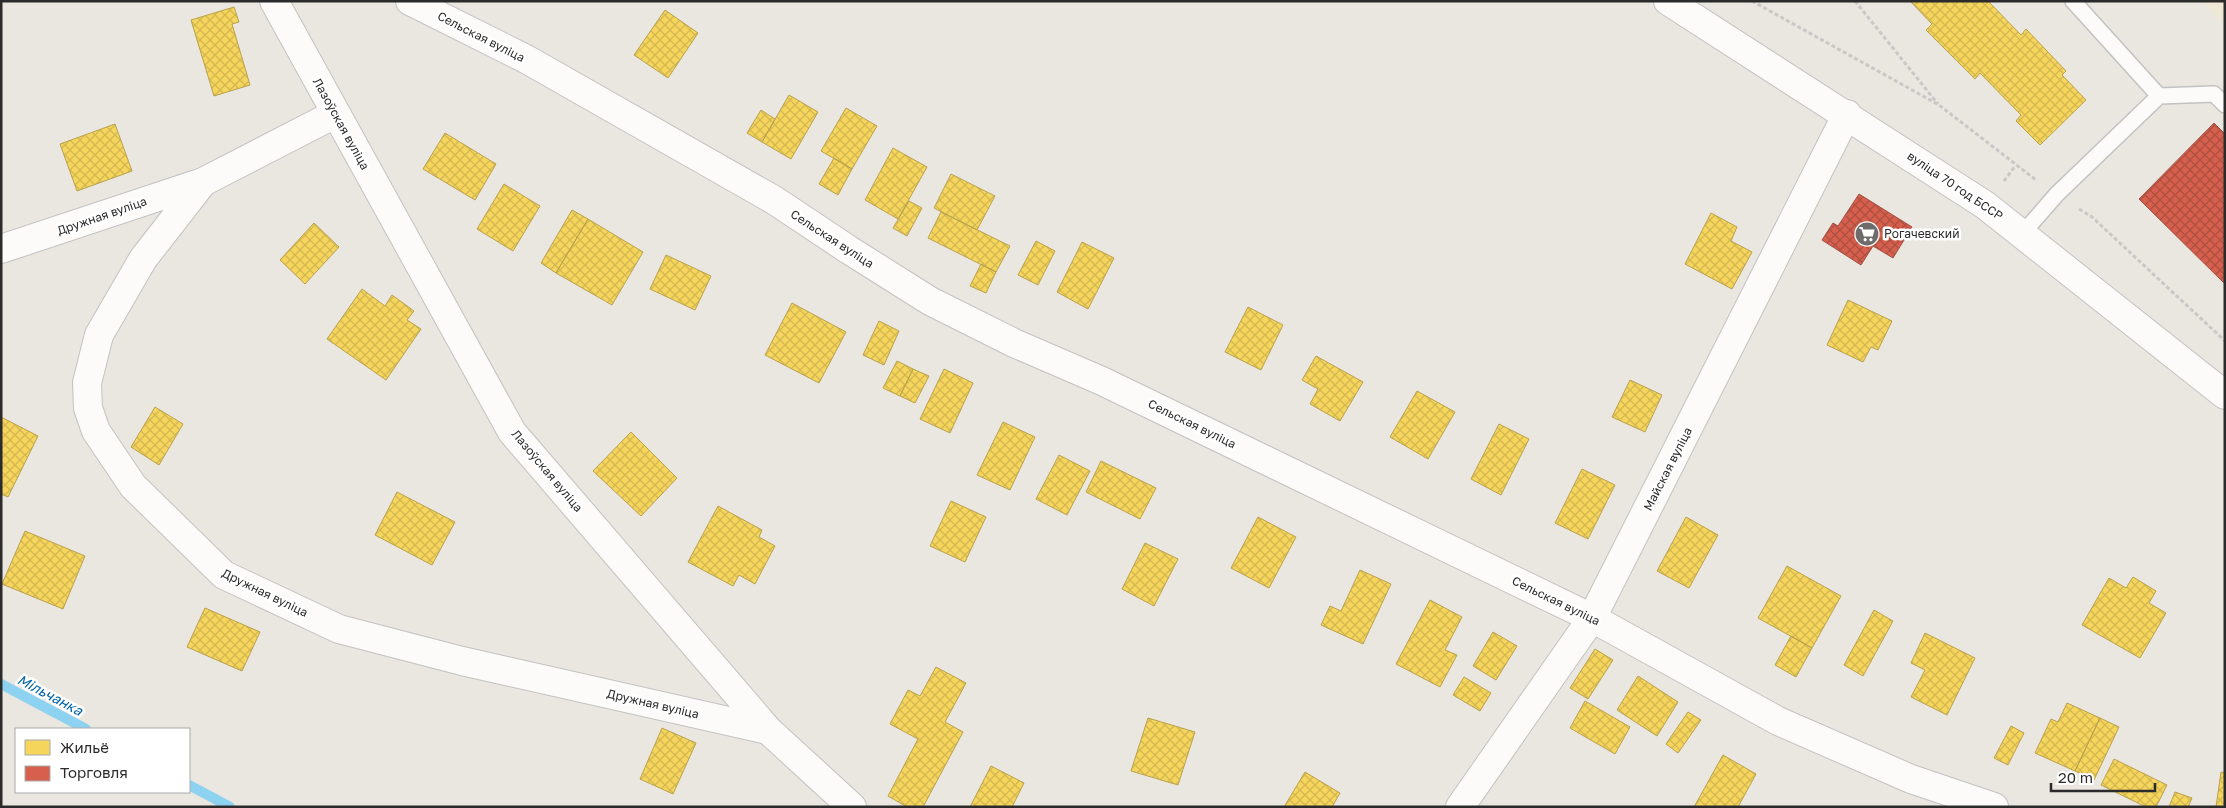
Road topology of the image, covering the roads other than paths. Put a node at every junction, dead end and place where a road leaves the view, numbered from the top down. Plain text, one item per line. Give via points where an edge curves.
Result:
1 (274, 1) edge
2 (410, 1) edge
3 (1668, 1) edge
4 (2073, 1) edge
5 (2159, 96) junction
6 (2225, 105) edge
7 (335, 114) junction
8 (1847, 114) junction
9 (203, 182) junction
10 (2023, 233) junction
11 (1, 249) edge
12 (2225, 396) edge
13 (1592, 618) junction
14 (768, 730) junction
15 (852, 807) edge
16 (1460, 807) edge
17 (1994, 807) edge

1 - 7 street, Лазоўская вуліца
2 - 13 street, Сельская вуліца via 526,59 774,200 930,301 1014,343 1102,380
3 - 8 street, вуліца 70 год БССР
4 - 5 lane
5 - 6 lane via 2214,94
5 - 10 lane via 2057,194
7 - 9 street, Дружная вуліца
7 - 14 street, Лазоўская вуліца via 512,432
8 - 10 street, вуліца 70 год БССР
8 - 13 street, Майская вуліца
9 - 11 street, Дружная вуліца
9 - 14 street, Дружная вуліца via 143,259 99,335 87,383 88,408 96,431 133,486 224,576 339,629
10 - 12 street, вуліца 70 год БССР
13 - 16 street, Майская вуліца
13 - 17 street, Сельская вуліца via 1778,721 1911,780
14 - 15 street, Лазоўская вуліца

